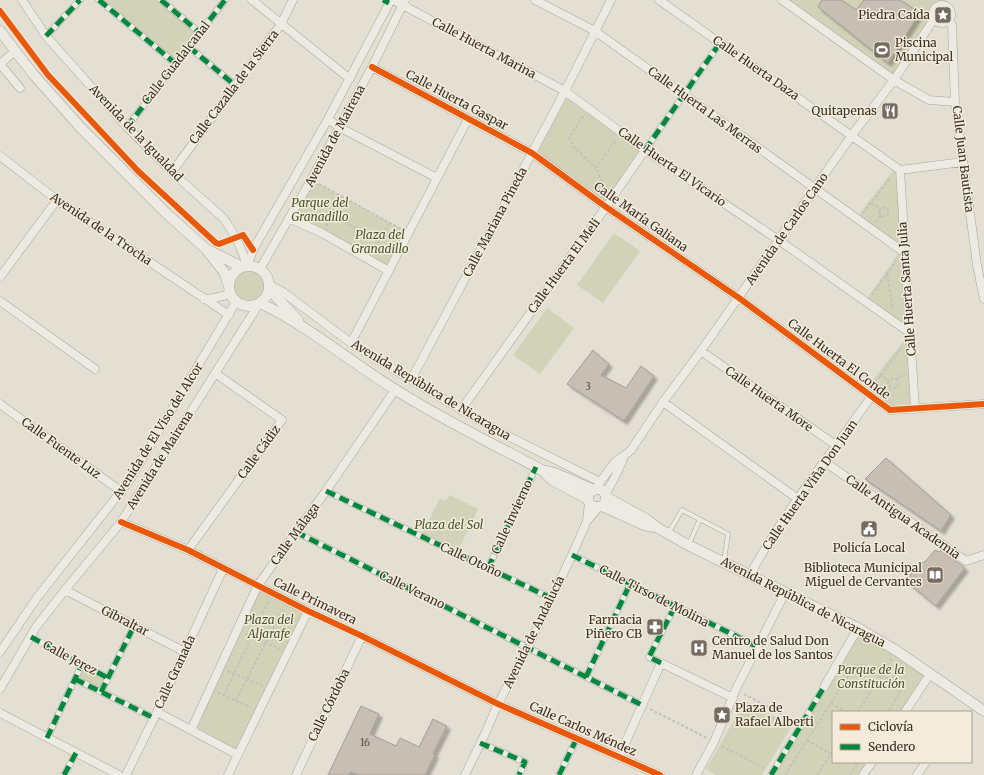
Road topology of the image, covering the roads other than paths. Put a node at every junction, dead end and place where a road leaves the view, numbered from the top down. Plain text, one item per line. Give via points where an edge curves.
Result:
1 (22, 0) edge
2 (80, 0) edge
3 (100, 0) edge
4 (161, 0) edge
5 (225, 0) edge
6 (252, 0) edge
7 (292, 0) edge
8 (535, 0) edge
9 (611, 0) edge
10 (659, 0) edge
11 (782, 0) edge
12 (389, 1) edge
13 (404, 2) edge
14 (946, 3) edge
15 (934, 19) junction
16 (949, 20) junction
17 (281, 24) junction
18 (0, 30) edge
19 (594, 31) junction
20 (200, 33) junction
21 (46, 36) junction
22 (720, 43) junction
23 (189, 47) junction
24 (15, 51) junction
25 (0, 64) edge
26 (176, 64) junction
27 (372, 67) junction
28 (350, 79) junction
29 (894, 80) junction
30 (236, 86) junction
31 (20, 88) dead end
32 (565, 91) junction
33 (684, 96) junction
34 (955, 102) junction
35 (328, 119) junction
36 (468, 119) junction
37 (127, 127) junction
38 (339, 127) junction
39 (852, 135) junction
40 (645, 150) junction
41 (532, 153) junction
42 (0, 156) edge
43 (963, 162) junction
44 (899, 169) junction
45 (172, 172) junction
46 (437, 178) junction
47 (815, 189) junction
48 (57, 200) junction
49 (608, 204) junction
50 (289, 218) junction
51 (780, 241) junction
52 (206, 249) junction
53 (904, 252) junction
54 (245, 267) junction
55 (981, 268) edge
56 (260, 269) junction
57 (389, 271) junction
58 (0, 276) edge
59 (270, 287) junction
60 (232, 294) junction
61 (739, 298) junction
62 (204, 299) junction
63 (984, 299) edge
64 (0, 301) edge
65 (260, 304) junction
66 (229, 315) junction
67 (308, 330) junction
68 (910, 335) junction
69 (350, 343) junction
70 (701, 351) junction
71 (95, 369) dead end
72 (215, 373) junction
73 (411, 380) junction
74 (395, 390) junction
75 (869, 395) junction
76 (663, 402) junction
77 (0, 404) edge
78 (984, 404) edge
79 (915, 409) junction
80 (461, 410) junction
81 (837, 446) junction
82 (624, 456) junction
83 (825, 462) junction
84 (539, 468) junction
85 (326, 491) junction
86 (122, 492) junction
87 (600, 495) junction
88 (798, 499) junction
89 (589, 501) junction
90 (700, 519) junction
91 (587, 521) junction
92 (121, 522) junction
93 (296, 532) junction
94 (668, 534) junction
95 (688, 545) junction
96 (188, 550) junction
97 (572, 555) junction
98 (984, 555) edge
99 (724, 561) junction
100 (488, 568) junction
101 (223, 569) junction
102 (750, 575) junction
103 (630, 584) junction
104 (258, 585) junction
105 (65, 590) junction
106 (785, 593) junction
107 (551, 598) junction
108 (675, 606) junction
109 (308, 611) junction
110 (134, 626) junction
111 (858, 628) junction
112 (362, 636) junction
113 (31, 637) junction
114 (528, 647) junction
115 (758, 647) junction
116 (0, 652) edge
117 (185, 652) junction
118 (661, 663) junction
119 (82, 664) junction
120 (930, 674) junction
121 (586, 676) junction
122 (108, 678) junction
123 (75, 679) junction
124 (824, 686) joint
125 (0, 689) edge
126 (101, 692) junction
127 (733, 698) junction
128 (498, 704) junction
129 (642, 705) junction
130 (906, 711) edge
131 (984, 711) edge
132 (0, 713) edge
133 (156, 715) junction
134 (191, 730) junction
135 (47, 738) junction
136 (577, 738) junction
137 (480, 743) junction
138 (76, 753) junction
139 (238, 755) junction
140 (619, 757) junction
141 (871, 763) edge
142 (925, 763) edge
143 (64, 775) edge
144 (119, 775) edge
145 (126, 775) edge
146 (228, 775) edge
147 (296, 775) edge
148 (465, 775) edge
149 (519, 775) edge
150 (559, 775) edge
151 (660, 775) edge
152 (696, 775) edge
153 (770, 775) edge
154 (863, 775) edge
155 (917, 775) edge

1 - 21 street, Avenida de la Igualdad
2 - 21 street
3 - 26 street
4 - 20 street
5 - 20 street, Calle Guadalcanal
6 - 17 street
7 - 17 street, Calle Cazalla de la Sierra
8 - 19 street, Calle Huerta Las Merras
9 - 19 street, Calle Mariana Pineda
10 - 22 street, Calle Huerta Daza
11 - 29 street
12 - 13 street
12 - 28 street
13 - 27 street, Avenida de Mairena
13 - 32 street, Calle Huerta Marina
14 - 15 street via 935,9
14 - 16 street via 951,12
15 - 16 street via 941,23
15 - 29 street, Avenida de Carlos Cano
16 - 34 street, Calle Juan Bautista via 952,25
17 - 28 street
17 - 30 street, Calle Cazalla de la Sierra
18 - 24 street
19 - 32 street, Calle Mariana Pineda
19 - 33 street, Calle Huerta Las Merras
20 - 23 street, Calle Guadalcanal
21 - 37 street, Avenida de la Igualdad
22 - 33 street, Calle Huerta El Meli
22 - 39 street, Calle Huerta Daza
23 - 26 street, Calle Guadalcanal
23 - 30 street
24 - 25 street
24 - 52 street via 81,128
25 - 31 street
26 - 37 street, Calle Guadalcanal
27 - 36 street, Calle Huerta Gaspar
27 - 38 street, Avenida de Mairena
28 - 35 street
29 - 34 street via 929,100
29 - 39 street, Avenida de Carlos Cano
30 - 45 street, Calle Cazalla de la Sierra
32 - 40 street, Calle Huerta El Vicario via 586,112 621,132
32 - 41 street, Calle Mariana Pineda
33 - 40 street, Calle Huerta El Meli
33 - 47 street, Calle Huerta Las Merras
34 - 43 street, Calle Juan Bautista
35 - 38 street
35 - 54 street
36 - 41 street, Calle Huerta Gaspar
36 - 46 street
37 - 45 street, Avenida de la Igualdad
38 - 46 street
38 - 50 street, Avenida de Mairena
39 - 44 street, Calle Huerta Daza
39 - 47 street, Avenida de Carlos Cano
40 - 49 street, Calle Huerta El Meli
40 - 51 street, Calle Huerta El Vicario
41 - 49 street, Calle María Galiana
41 - 73 street, Calle Mariana Pineda
42 - 48 street, Avenida de la Trocha
43 - 44 street
43 - 55 street, Calle Juan Bautista
44 - 53 street, Calle Huerta Santa Julia
45 - 54 street, Avenida de la Igualdad via 227,224 244,255
46 - 57 street
47 - 51 street, Avenida de Carlos Cano
47 - 53 street, Calle Huerta Las Merras
48 - 58 street
48 - 62 street, Avenida de la Trocha
49 - 61 street, Calle María Galiana
49 - 80 street, Calle Huerta El Meli
50 - 56 street, Avenida de Mairena
50 - 57 street via 322,233
51 - 61 street, Avenida de Carlos Cano
51 - 68 street, Calle Huerta El Vicario
52 - 54 street
52 - 60 street via 224,272
53 - 68 street, Calle Huerta Santa Julia
54 - 56 street
54 - 60 street via 233,275
55 - 63 street, Calle Juan Bautista
56 - 59 street via 267,276
57 - 69 street
59 - 65 street
59 - 67 street, Avenida República de Nicaragua
59 - 69 street, Avenida República de Nicaragua via 283,292
60 - 62 street
60 - 65 street via 247,306
60 - 66 street, Avenida de El Viso del Alcor
61 - 70 street, Avenida de Carlos Cano
61 - 75 street, Calle Huerta El Conde
62 - 66 street, Avenida de la Trocha
64 - 71 street
65 - 67 street, Avenida República de Nicaragua
65 - 72 street, Avenida de Mairena
66 - 86 street, Avenida de El Viso del Alcor
67 - 74 street, Avenida República de Nicaragua
68 - 79 street, Calle Huerta Santa Julia
69 - 73 street, Avenida República de Nicaragua
70 - 76 street, Avenida de Carlos Cano
70 - 81 street, Calle Huerta More
72 - 92 street, Avenida de Mairena
72 - 96 street, Calle Cádiz via 282,420
73 - 80 street, Avenida República de Nicaragua
74 - 84 street, Avenida República de Nicaragua via 451,424
74 - 85 street, Calle Málaga
75 - 79 street, Calle Huerta El Conde via 890,410
75 - 81 street, Calle Huerta Viña Don Juan
76 - 82 street, Avenida de Carlos Cano via 631,450
76 - 88 street
77 - 86 street, Calle Fuente Luz
78 - 79 street, Calle Huerta El Conde
80 - 87 street, Avenida República de Nicaragua
81 - 83 street, Calle Huerta Viña Don Juan
82 - 87 street, Avenida de Carlos Cano via 622,466
82 - 87 street, Avenida de Carlos Cano via 616,461
83 - 88 street, Calle Huerta Viña Don Juan
83 - 98 street, Calle Antigua Academia via 966,561
84 - 87 street, Avenida República de Nicaragua
84 - 89 street, Avenida República de Nicaragua via 552,480
84 - 100 street, Calle Invierno
85 - 93 street, Calle Málaga
85 - 100 street, Calle Otoño
86 - 116 street, Avenida de El Viso del Alcor via 36,599
87 - 89 street via 590,494
87 - 91 street, Avenida de Andalucía
87 - 94 street, Avenida República de Nicaragua via 646,519
88 - 102 street, Calle Huerta Viña Don Juan
89 - 91 street, Avenida de Andalucía
90 - 94 lane via 682,510
90 - 95 lane
90 - 99 lane via 728,534
91 - 97 street, Avenida de Andalucía
92 - 96 street, Calle Primavera
92 - 105 street, Avenida de Mairena
93 - 104 street, Calle Málaga
93 - 114 street, Calle Verano
94 - 95 street, Avenida República de Nicaragua
95 - 99 street, Avenida República de Nicaragua
96 - 101 street, Calle Primavera
97 - 103 street, Calle Tirso de Molina
97 - 107 street, Avenida de Andalucía
99 - 102 street, Avenida República de Nicaragua
100 - 107 street, Calle Otoño
101 - 104 street, Calle Primavera
101 - 117 street, Calle Granada
102 - 106 street, Avenida República de Nicaragua
103 - 108 street, Calle Tirso de Molina
103 - 121 street
104 - 109 street, Calle Primavera
104 - 134 street, Calle Málaga
105 - 110 street, Gibraltar
105 - 113 street, Avenida de Mairena
106 - 111 street, Avenida República de Nicaragua
106 - 115 street
107 - 114 street, Avenida de Andalucía
108 - 115 street, Calle Tirso de Molina
108 - 118 street via 649,657
109 - 112 street, Calle Primavera
109 - 139 street
110 - 117 street, Gibraltar
110 - 122 street
111 - 120 street, Avenida República de Nicaragua
111 - 124 street
112 - 128 street, Calle Primavera
112 - 147 street, Calle Córdoba
113 - 119 street, Calle Jerez
113 - 125 street, Avenida de Mairena
114 - 121 street, Calle Verano
114 - 128 street, Avenida de Andalucía
115 - 127 street
117 - 133 street, Calle Granada
118 - 127 street
118 - 129 street
119 - 122 street, Calle Jerez
119 - 123 street
120 - 130 street
120 - 131 street, Avenida República de Nicaragua
121 - 129 street, Calle Verano
122 - 126 street
123 - 126 street
123 - 135 street
124 - 153 street
126 - 133 street
127 - 152 street
128 - 136 street, Calle Carlos Méndez
128 - 137 street, Avenida de Andalucía
129 - 140 street
132 - 135 street
133 - 134 street
133 - 145 street, Calle Granada
134 - 139 street
135 - 138 street
136 - 140 street, Calle Carlos Méndez
136 - 150 street
137 - 148 street, Avenida de Andalucía
137 - 149 street via 525,762
138 - 143 street
138 - 144 street
139 - 146 street
140 - 151 street, Calle Carlos Méndez
141 - 154 street
142 - 155 street

